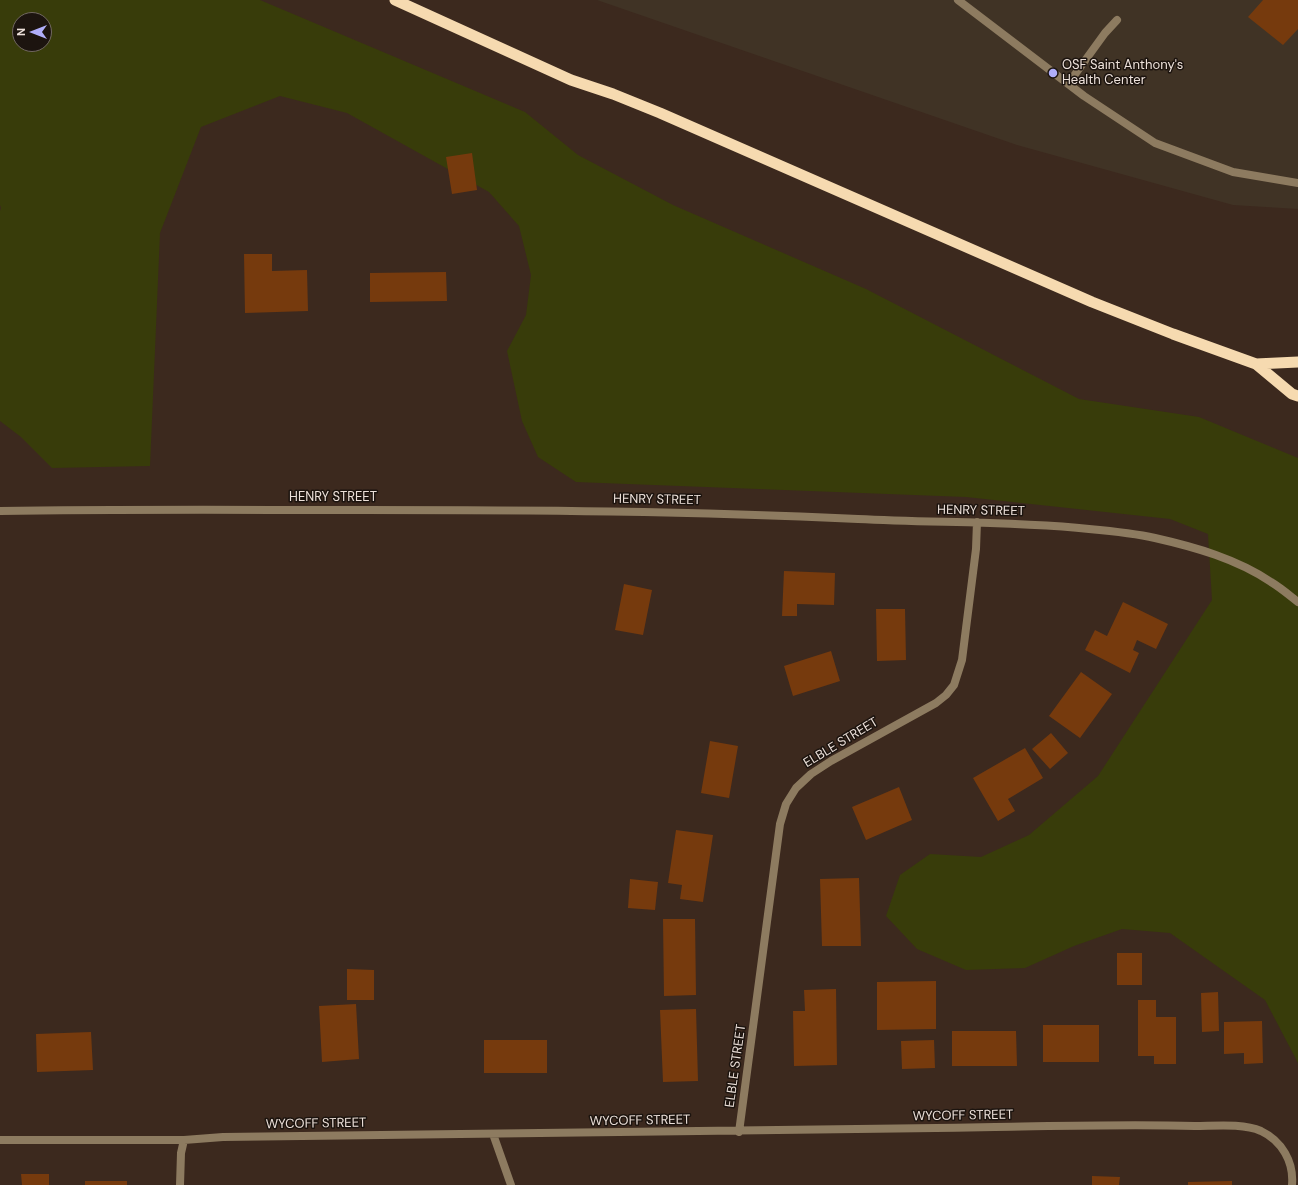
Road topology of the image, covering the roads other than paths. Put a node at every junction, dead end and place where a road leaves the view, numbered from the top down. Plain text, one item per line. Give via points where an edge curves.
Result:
1 (395, 0) edge
2 (958, 0) edge
3 (1117, 20) dead end
4 (1068, 84) junction
5 (1298, 183) edge
6 (1298, 362) edge
7 (1256, 364) junction
8 (1298, 396) edge
9 (0, 511) edge
10 (977, 522) junction
11 (1298, 602) edge
12 (739, 1132) junction
13 (493, 1134) junction
14 (0, 1140) edge
15 (184, 1140) junction
16 (180, 1185) edge
17 (511, 1185) edge
18 (1292, 1185) edge

1 - 7 highway via 571,80 668,117 1092,302
2 - 4 street
3 - 4 street
4 - 5 street via 1155,143 1233,172
6 - 7 highway
7 - 8 highway via 1292,394
9 - 10 street, HENRY STREET via 559,510
10 - 11 street, HENRY STREET via 1056,525 1154,538 1239,564 1270,581
10 - 12 street, ELBLE STREET via 962,660 954,685 936,703 811,774 796,788 786,804 780,824
12 - 13 street, WYCOFF STREET
12 - 18 street, WYCOFF STREET via 1137,1124 1240,1127 1260,1131 1276,1141 1288,1157 1293,1176
13 - 15 street, WYCOFF STREET via 223,1137
13 - 17 street
14 - 15 street, WYCOFF STREET
15 - 16 street

